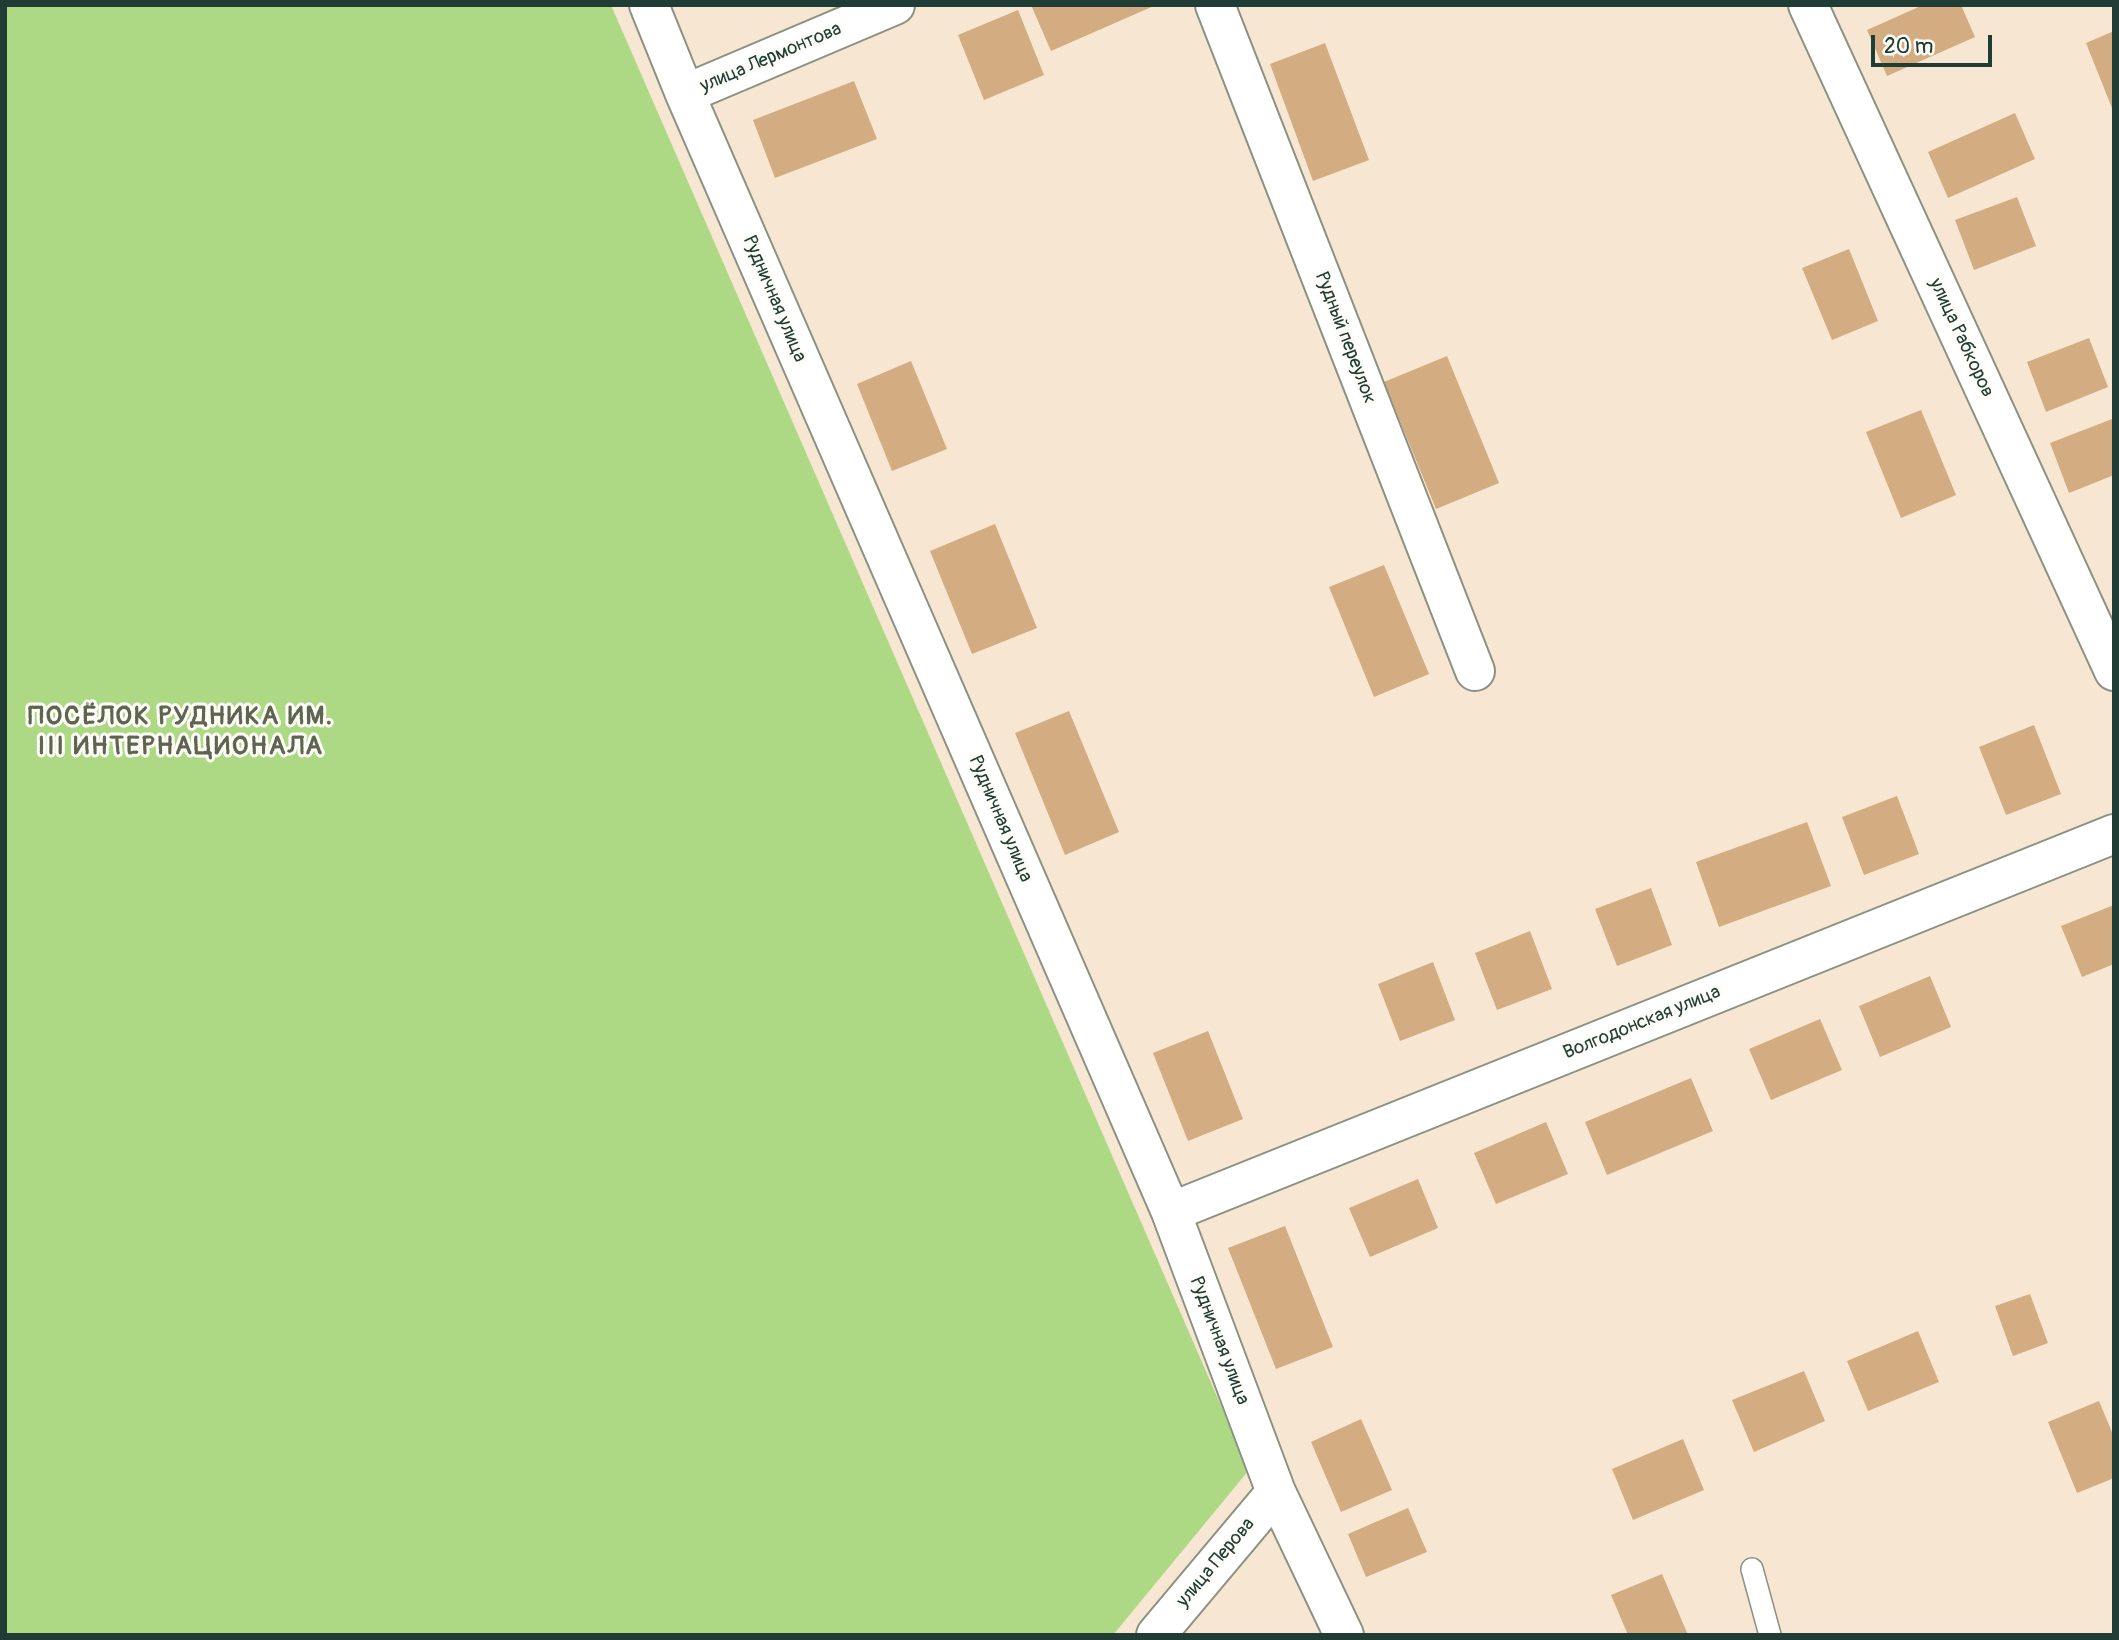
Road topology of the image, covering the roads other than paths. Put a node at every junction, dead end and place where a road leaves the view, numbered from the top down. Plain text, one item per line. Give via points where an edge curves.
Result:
1 (649, 5) edge
2 (895, 5) edge
3 (1215, 5) edge
4 (1808, 5) edge
5 (685, 94) junction
6 (1475, 671) dead end
7 (2114, 671) edge
8 (2114, 834) edge
9 (1171, 1212) junction
10 (1276, 1492) junction
11 (1752, 1569) dead end
12 (1156, 1635) edge
13 (1344, 1635) edge
14 (1770, 1635) edge

1 - 5 street, Рудничная улица
2 - 5 street, улица Лермонтова
3 - 6 street, Рудный переулок
4 - 7 street, улица Рабкоров
5 - 9 street, Рудничная улица
8 - 9 street, Волгодонская улица
9 - 10 street, Рудничная улица
10 - 12 street, улица Перова
10 - 13 street, Рудничная улица
11 - 14 lane

